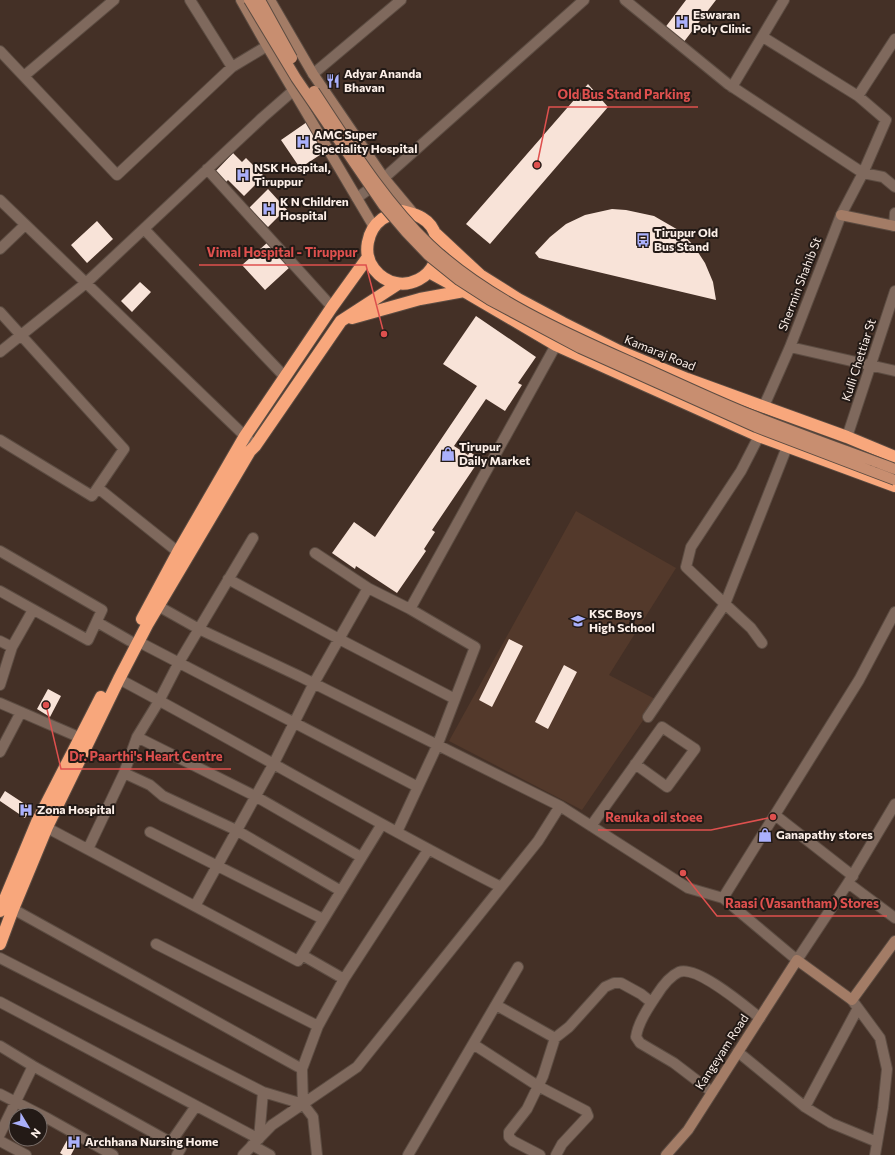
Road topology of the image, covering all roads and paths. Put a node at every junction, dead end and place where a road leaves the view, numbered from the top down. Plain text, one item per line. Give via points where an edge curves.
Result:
1 (114, 0) edge
2 (190, 0) edge
3 (241, 0) edge
4 (249, 0) edge
5 (260, 0) edge
6 (270, 0) edge
7 (401, 0) edge
8 (584, 0) edge
9 (625, 0) edge
10 (784, 0) edge
11 (763, 36) junction
12 (895, 39) edge
13 (267, 46) junction
14 (0, 51) edge
15 (232, 67) junction
16 (313, 74) junction
17 (24, 76) junction
18 (732, 87) junction
19 (294, 90) junction
20 (858, 96) junction
21 (207, 169) junction
22 (863, 173) junction
23 (384, 178) junction
24 (895, 187) edge
25 (357, 198) junction
26 (0, 200) edge
27 (895, 213) edge
28 (414, 214) junction
29 (841, 214) junction
30 (25, 225) junction
31 (895, 226) edge
32 (374, 227) junction
33 (144, 229) junction
34 (436, 234) junction
35 (0, 249) edge
36 (368, 257) junction
37 (429, 272) junction
38 (480, 275) junction
39 (86, 283) junction
40 (398, 284) junction
41 (895, 290) edge
42 (464, 291) junction
43 (332, 307) junction
44 (0, 312) edge
45 (341, 321) junction
46 (21, 335) junction
47 (556, 345) junction
48 (790, 347) junction
49 (0, 352) edge
50 (870, 365) junction
51 (895, 371) edge
52 (285, 377) junction
53 (764, 406) junction
54 (245, 436) junction
55 (758, 436) junction
56 (847, 437) junction
57 (0, 440) edge
58 (255, 446) junction
59 (787, 447) junction
60 (895, 457) edge
61 (895, 469) edge
62 (895, 480) edge
63 (895, 486) edge
64 (98, 488) junction
65 (253, 538) dead end
66 (0, 550) edge
67 (178, 552) junction
68 (315, 553) dead end
69 (228, 579) junction
70 (368, 588) junction
71 (0, 591) edge
72 (154, 604) junction
73 (725, 604) junction
74 (410, 609) junction
75 (33, 610) junction
76 (895, 614) edge
77 (97, 622) junction
78 (199, 629) junction
79 (339, 639) junction
80 (0, 641) edge
81 (134, 641) junction
82 (762, 643) dead end
83 (12, 648) junction
84 (178, 664) junction
85 (119, 679) junction
86 (314, 684) junction
87 (0, 685) edge
88 (456, 699) junction
89 (159, 701) junction
90 (0, 703) edge
91 (21, 712) junction
92 (648, 717) dead end
93 (294, 723) junction
94 (137, 737) junction
95 (80, 738) junction
96 (437, 746) junction
97 (0, 752) edge
98 (274, 763) junction
99 (635, 764) junction
100 (124, 772) junction
101 (418, 787) junction
102 (255, 796) junction
103 (895, 804) edge
104 (560, 806) junction
105 (775, 815) junction
106 (382, 824) junction
107 (42, 825) junction
108 (591, 826) junction
109 (236, 830) junction
110 (150, 832) dead end
111 (397, 832) junction
112 (88, 849) junction
113 (428, 850) junction
114 (361, 857) junction
115 (217, 865) junction
116 (850, 879) junction
117 (501, 887) junction
118 (341, 891) junction
119 (723, 898) junction
120 (195, 906) junction
121 (13, 909) junction
122 (0, 911) edge
123 (895, 918) edge
124 (323, 919) junction
125 (895, 941) edge
126 (0, 944) edge
127 (156, 944) dead end
128 (302, 954) junction
129 (0, 958) edge
130 (797, 960) junction
131 (518, 967) dead end
132 (344, 979) junction
133 (0, 1002) edge
134 (652, 1002) junction
135 (855, 1004) junction
136 (496, 1005) junction
137 (760, 1018) junction
138 (318, 1026) junction
139 (555, 1038) junction
140 (473, 1044) junction
141 (0, 1046) edge
142 (738, 1052) junction
143 (32, 1066) junction
144 (302, 1069) junction
145 (891, 1071) edge
146 (538, 1086) junction
147 (264, 1092) junction
148 (712, 1092) junction
149 (0, 1094) edge
150 (16, 1102) junction
151 (303, 1104) junction
152 (196, 1106) junction
153 (805, 1107) junction
154 (0, 1134) edge
155 (0, 1141) edge
156 (171, 1142) junction
157 (255, 1142) junction
158 (877, 1142) junction
159 (26, 1155) edge
160 (113, 1155) edge
161 (177, 1155) edge
162 (244, 1155) edge
163 (270, 1155) edge
164 (317, 1155) edge
165 (408, 1155) edge
166 (540, 1155) edge
167 (556, 1155) edge
168 (666, 1155) edge
169 (875, 1155) edge

1 - 17 street
2 - 15 street
3 - 13 street
4 - 62 main road, bridge via 296,78 383,205 428,255 458,280 580,348 756,427
5 - 61 main road, bridge via 295,64 390,201 432,246 471,278 495,294 580,340 751,415
6 - 16 street
7 - 16 street
8 - 23 street
9 - 18 street
10 - 11 street
11 - 18 street
11 - 20 street
12 - 20 street
13 - 15 street
13 - 19 street
14 - 17 street
15 - 17 street via 117,175
16 - 23 street
18 - 22 street
19 - 21 street
19 - 25 street
20 - 22 street, Shermin Shahib St via 886,120
21 - 33 street
21 - 43 street
22 - 24 street via 882,177
22 - 29 street, Shermin Shahib St
23 - 25 street
23 - 28 street
25 - 32 street
26 - 30 street
27 - 31 street
28 - 32 highway via 402,211 382,219
28 - 34 highway via 431,226
29 - 31 street
29 - 48 street, Shermin Shahib St
30 - 35 street
30 - 39 street
32 - 36 highway via 369,236
33 - 39 street
33 - 52 street
34 - 37 highway via 438,254
34 - 38 highway, Kamaraj Road
36 - 40 highway via 379,275
36 - 43 highway
37 - 40 highway via 410,283
37 - 42 highway
38 - 42 highway
38 - 53 highway, Kamaraj Road via 618,351
39 - 46 street
39 - 54 street
40 - 45 highway
41 - 50 street, Kulli Chettiar St
42 - 45 highway via 420,299
42 - 47 highway
43 - 52 highway
44 - 46 street
45 - 58 highway
46 - 49 street
46 - 64 street via 124,449
47 - 55 highway
47 - 74 street
48 - 50 street
48 - 53 street, Shermin Shahib St
50 - 51 street
50 - 56 street, Kulli Chettiar St
52 - 54 highway
53 - 56 highway, Kamaraj Road
54 - 58 street
54 - 67 highway
55 - 59 highway
55 - 73 street via 741,471 690,547 686,567
56 - 60 highway, Kamaraj Road
57 - 64 street via 92,496
58 - 72 highway
59 - 63 highway
59 - 73 street
64 - 67 street
65 - 69 street
66 - 77 street via 102,610
67 - 72 highway
68 - 70 street
69 - 78 street
69 - 79 street
70 - 74 street
70 - 79 street
71 - 75 street
72 - 78 street
72 - 81 highway
73 - 82 street via 751,628
73 - 92 street
74 - 88 street via 475,648
75 - 77 street via 88,640
75 - 83 street
76 - 105 street via 859,680
77 - 81 street
78 - 84 street
78 - 86 street
79 - 86 street
79 - 88 street
80 - 83 street
81 - 84 street
81 - 85 highway
81 - 95 highway
83 - 87 street
84 - 89 street
84 - 93 street
85 - 89 street
85 - 107 highway
86 - 93 street
86 - 96 street
88 - 96 street
89 - 94 street
89 - 98 street
90 - 91 street
91 - 95 street
91 - 97 street
93 - 98 street
93 - 101 street
94 - 100 street
94 - 102 street
95 - 107 highway
96 - 101 street
96 - 104 street
98 - 102 street
98 - 106 street
99 - 99 street via 662,727 695,749 667,787
99 - 108 street
100 - 109 street via 163,796
100 - 112 street
101 - 111 street
102 - 109 street
102 - 114 street
103 - 116 street
104 - 108 street
104 - 117 street via 538,841
105 - 116 street
105 - 119 street
106 - 111 street
106 - 114 street
107 - 112 street
107 - 121 highway
107 - 122 highway
108 - 119 street via 688,888
109 - 115 street
109 - 118 street
110 - 115 street
111 - 113 street
112 - 120 street
113 - 117 street
113 - 132 street
114 - 118 street
115 - 120 street
115 - 124 street
116 - 123 street
116 - 130 street
117 - 151 street via 357,1067
118 - 124 street
119 - 130 street
120 - 128 street via 298,961
121 - 126 highway
121 - 144 street
124 - 128 street
125 - 135 street
127 - 138 street
128 - 132 street
129 - 147 street
130 - 135 street
130 - 137 street, Kangeyam Road
131 - 136 street
132 - 138 street
133 - 152 street
134 - 137 street via 672,977 687,971 711,981
134 - 139 street via 632,988 614,983 605,987 569,1027
134 - 148 street via 637,1030 636,1037
135 - 145 street via 880,1038
135 - 153 street
136 - 139 street
136 - 140 street
137 - 142 street, Kangeyam Road
138 - 144 street
139 - 146 street
140 - 146 street
140 - 165 street
141 - 143 street
142 - 148 street, Kangeyam Road
142 - 153 street
143 - 150 street
143 - 156 street
144 - 151 street
145 - 158 street
146 - 166 street via 526,1109 509,1132 509,1137 513,1142
146 - 167 street via 583,1108 588,1116 562,1144
147 - 151 street
147 - 157 street
148 - 168 street, Kangeyam Road via 688,1130
149 - 150 street
150 - 154 street
150 - 160 street
151 - 157 street via 272,1125
151 - 164 street via 313,1117
152 - 156 street
152 - 157 street
153 - 158 street via 831,1123
155 - 159 street
156 - 161 street via 181,1148
157 - 162 street
157 - 163 street
158 - 169 street

